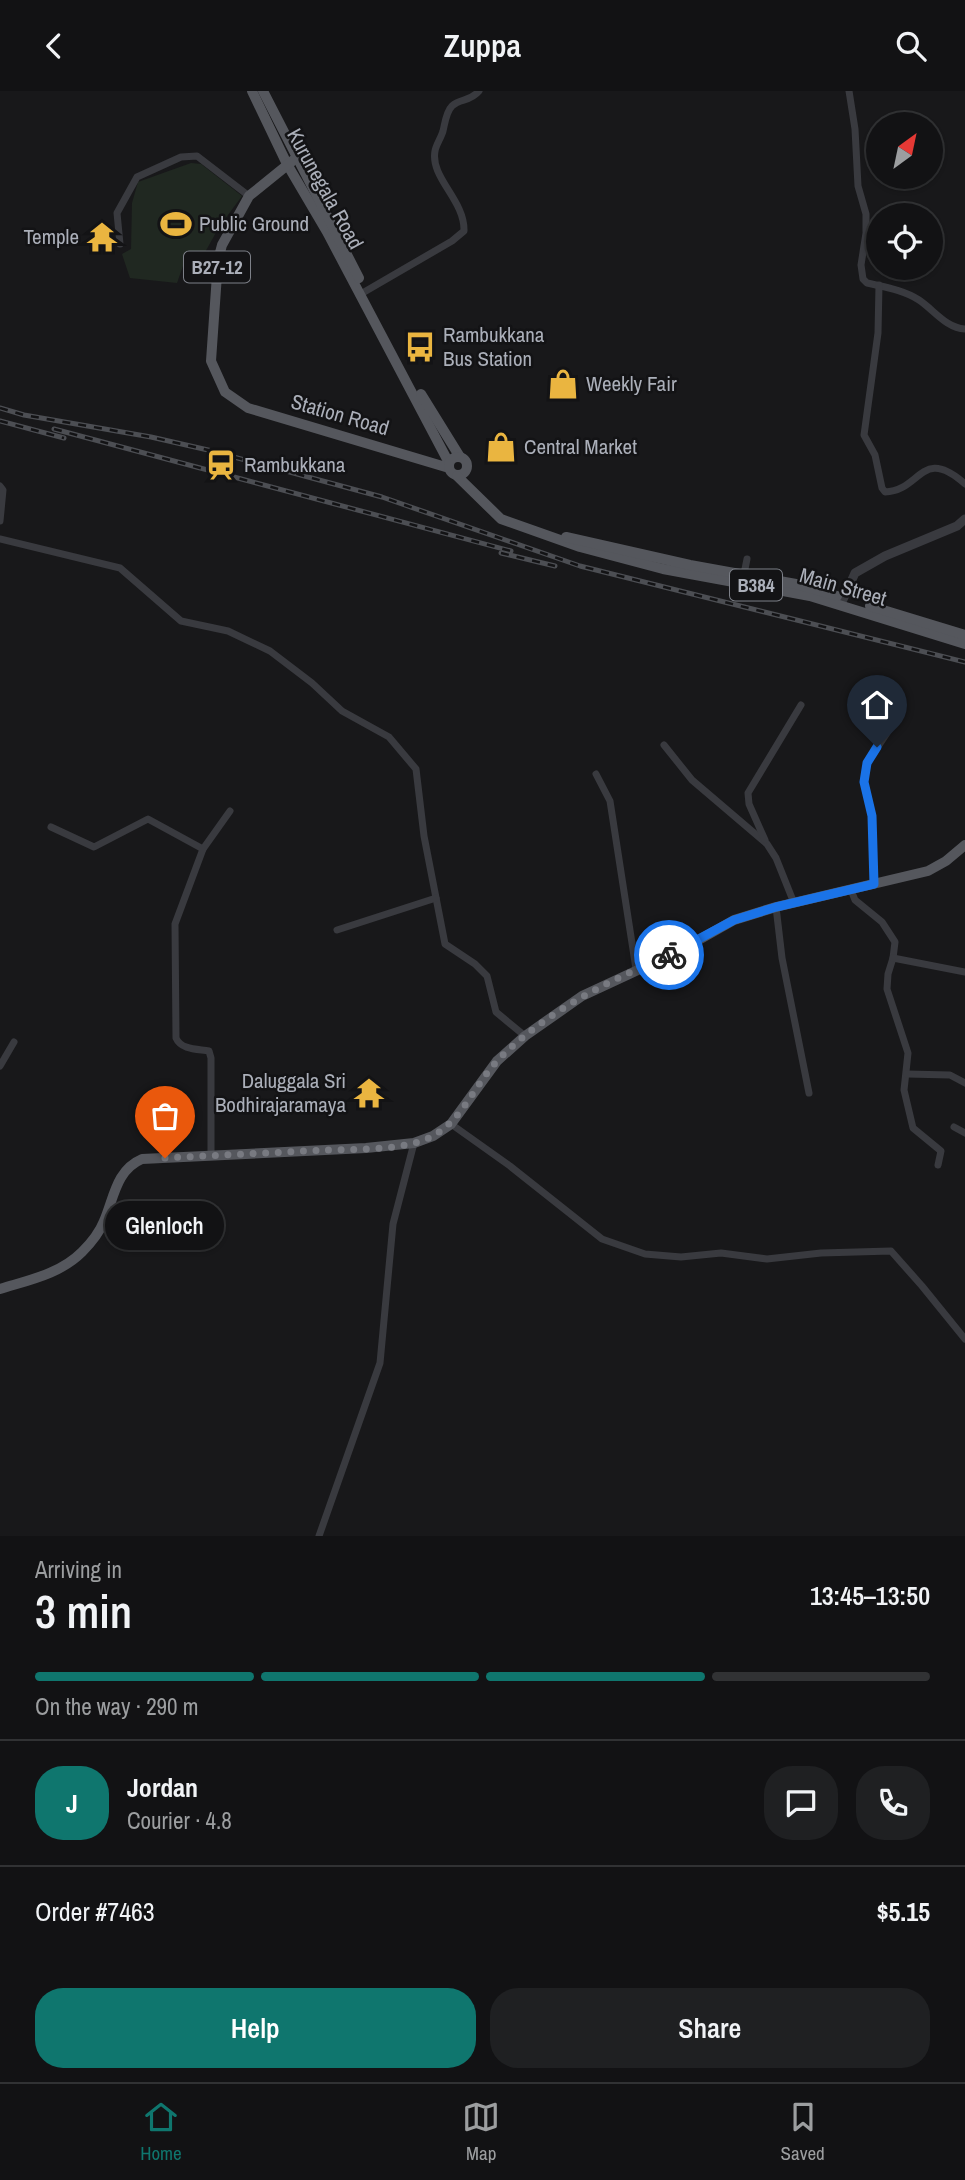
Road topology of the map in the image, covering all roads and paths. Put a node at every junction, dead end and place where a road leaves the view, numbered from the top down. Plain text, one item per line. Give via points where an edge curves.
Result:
1 (253, 91) edge
2 (263, 91) edge
3 (479, 91) edge
4 (849, 91) edge
5 (291, 161) junction
6 (249, 195) junction
7 (120, 244) dead end
8 (879, 285) junction
9 (365, 299) junction
10 (965, 329) edge
11 (460, 457) junction
12 (467, 468) junction
13 (452, 469) junction
14 (965, 484) edge
15 (0, 486) edge
16 (478, 496) junction
17 (965, 519) edge
18 (0, 521) edge
19 (546, 534) junction
20 (0, 538) edge
21 (747, 559) dead end
22 (744, 574) junction
23 (842, 601) junction
24 (965, 635) edge
25 (965, 644) edge
26 (801, 705) dead end
27 (899, 715) dead end
28 (664, 745) dead end
29 (596, 774) dead end
30 (230, 811) dead end
31 (51, 827) dead end
32 (767, 844) junction
33 (965, 845) edge
34 (203, 849) junction
35 (874, 884) junction
36 (850, 890) junction
37 (436, 898) junction
38 (794, 904) junction
39 (776, 907) junction
40 (337, 930) dead end
41 (893, 958) junction
42 (636, 969) junction
43 (965, 972) edge
44 (525, 1036) junction
45 (14, 1042) dead end
46 (0, 1066) edge
47 (907, 1074) junction
48 (965, 1083) edge
49 (809, 1093) dead end
50 (451, 1123) junction
51 (954, 1127) dead end
52 (965, 1133) edge
53 (414, 1143) junction
54 (211, 1155) junction
55 (938, 1165) dead end
56 (0, 1289) edge
57 (965, 1339) edge
58 (319, 1536) edge

1 - 5 main road, Kurunegala Road / B384
2 - 5 main road, Kurunegala Road / B384
3 - 9 street via 449,108 435,151 436,167 465,219 464,231
4 - 8 street via 858,186 866,214 863,279
5 - 6 main road, B27-12
5 - 9 main road, Kurunegala Road / B384
6 - 7 street via 197,156 181,157 137,177 117,213
6 - 13 main road, Station Road / B27-12 via 218,260 211,361 225,392 266,415
8 - 10 street via 918,299 949,325
8 - 14 street via 878,333 864,435 875,455 882,488 894,492 929,468 945,469
9 - 11 main road, B384
9 - 13 main road, Main Street / B384
11 - 12 main road
11 - 13 main road via 455,457
12 - 13 main road via 462,475
12 - 16 main road, Main Street / B384
13 - 16 main road, Main Street / B384
15 - 18 street
16 - 19 main road, Main Street / B384 via 501,519
17 - 23 street via 855,573
19 - 22 main road, Main Street / B384
19 - 23 main road, Main Street / B384 via 663,569
20 - 37 street via 120,568 181,621 228,631 270,651 342,711 388,737 416,769
21 - 22 street
22 - 23 main road, Main Street / B384 via 796,584
23 - 24 main road, Main Street / B384
23 - 25 main road, Main Street / B384
26 - 32 street via 748,793
27 - 35 street via 864,774 872,816
28 - 32 street via 692,780
29 - 42 street via 610,801
30 - 34 street
31 - 34 street via 94,847 148,819
32 - 38 street
33 - 35 main road via 928,871
34 - 54 street via 174,925 176,1038 183,1047 209,1051
35 - 36 main road
36 - 38 main road
36 - 41 street via 895,942
37 - 40 street
37 - 44 street via 445,944 487,976 496,1012
38 - 39 main road
39 - 42 main road via 734,920
39 - 49 street
41 - 43 street
41 - 47 street via 887,989 908,1053
42 - 44 main road via 582,996
44 - 50 main road via 497,1061
45 - 46 street
47 - 48 street via 950,1075
47 - 55 street via 904,1090 914,1128 941,1151
50 - 53 main road
50 - 57 street via 602,1239 645,1254 721,1253 767,1259 891,1251
51 - 52 street
53 - 54 main road
53 - 58 street via 393,1224 380,1363
54 - 56 main road via 142,1159 131,1164 119,1179 103,1224 82,1252 57,1271

